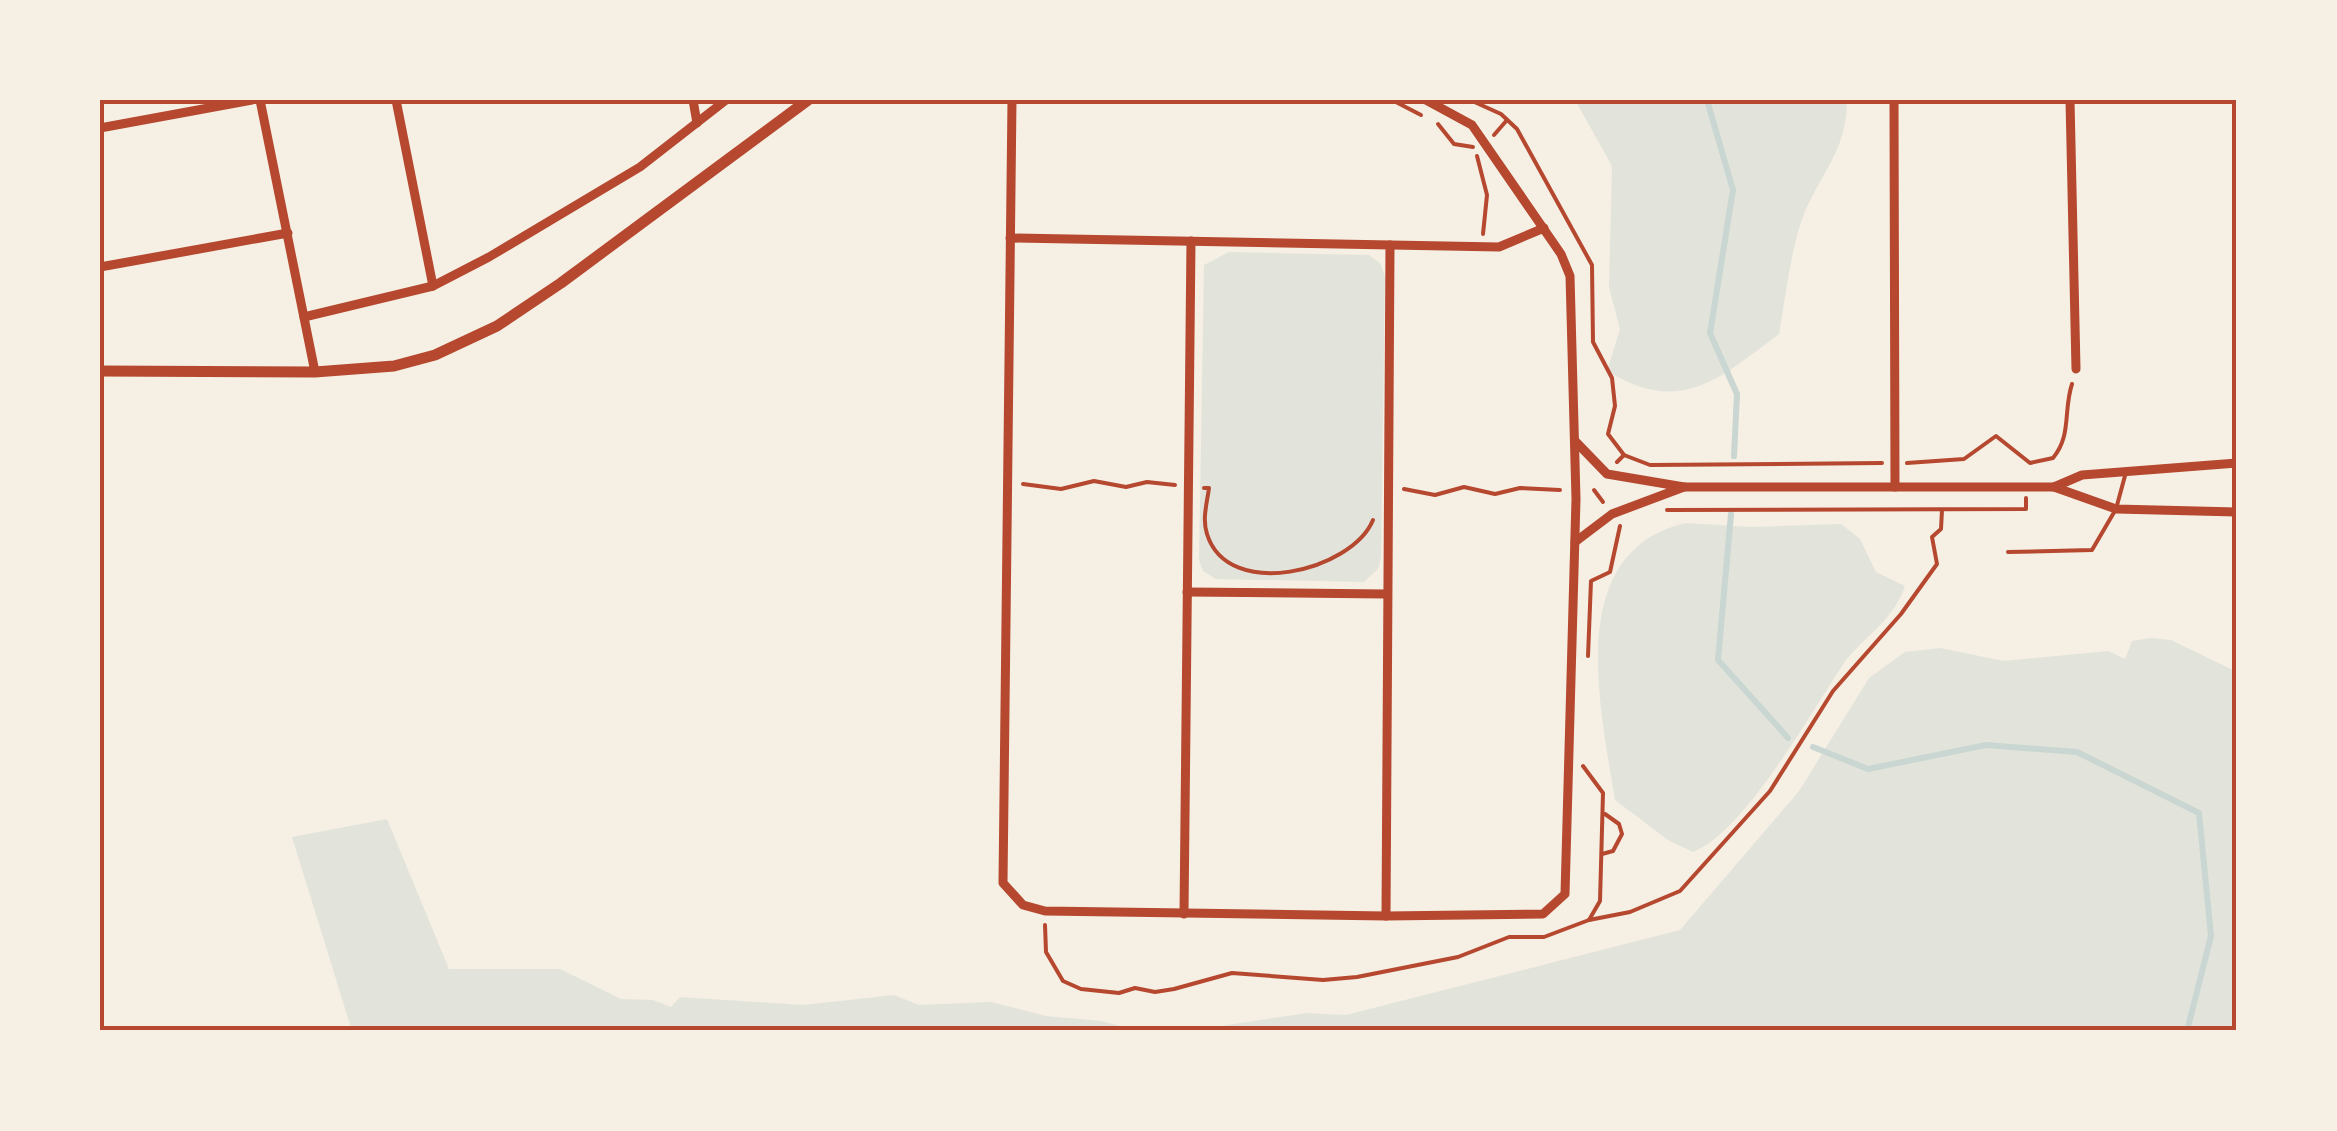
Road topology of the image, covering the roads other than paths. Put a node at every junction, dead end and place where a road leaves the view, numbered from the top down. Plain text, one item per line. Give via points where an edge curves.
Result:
1 (252, 100) edge
2 (260, 100) edge
3 (396, 100) edge
4 (692, 100) edge
5 (726, 100) edge
6 (808, 100) edge
7 (1012, 100) edge
8 (1426, 100) edge
9 (1894, 100) edge
10 (2070, 100) edge
11 (697, 123) junction
12 (100, 128) edge
13 (1544, 228) junction
14 (288, 233) junction
15 (1010, 238) junction
16 (1191, 241) junction
17 (1390, 245) junction
18 (100, 267) edge
19 (434, 286) junction
20 (304, 316) junction
21 (2076, 370) road end
22 (100, 371) edge
23 (315, 372) junction
24 (1575, 440) junction
25 (2237, 463) edge
26 (2126, 472) junction
27 (1895, 487) junction
28 (2054, 487) junction
29 (1684, 488) junction
30 (2116, 510) junction
31 (2237, 512) edge
32 (1575, 542) junction
33 (2008, 552) dead end
34 (1187, 592) junction
35 (1386, 594) junction
36 (1184, 914) junction
37 (1386, 916) junction

1 - 12 street
2 - 14 street
3 - 19 street
4 - 11 street
5 - 11 street
6 - 23 street via 497,326 394,366
7 - 15 street
8 - 13 street via 1472,124
9 - 27 street
10 - 21 street
11 - 19 street via 538,232
13 - 17 street via 1520,241 1482,247
13 - 24 street via 1570,276
14 - 18 street
14 - 20 street
15 - 16 street
15 - 36 street via 1003,883 1023,906 1045,910
16 - 17 street
16 - 34 street
17 - 35 street
19 - 20 street
20 - 23 street
22 - 23 street
24 - 29 street via 1607,474
24 - 32 street
25 - 26 street
26 - 28 street via 2082,475
26 - 30 lane
27 - 28 street
27 - 29 street
28 - 30 street
29 - 32 street via 1612,514
30 - 31 street
30 - 33 lane via 2092,550
32 - 37 street via 1565,894 1543,914
34 - 35 street
34 - 36 street
35 - 37 street
36 - 37 street

